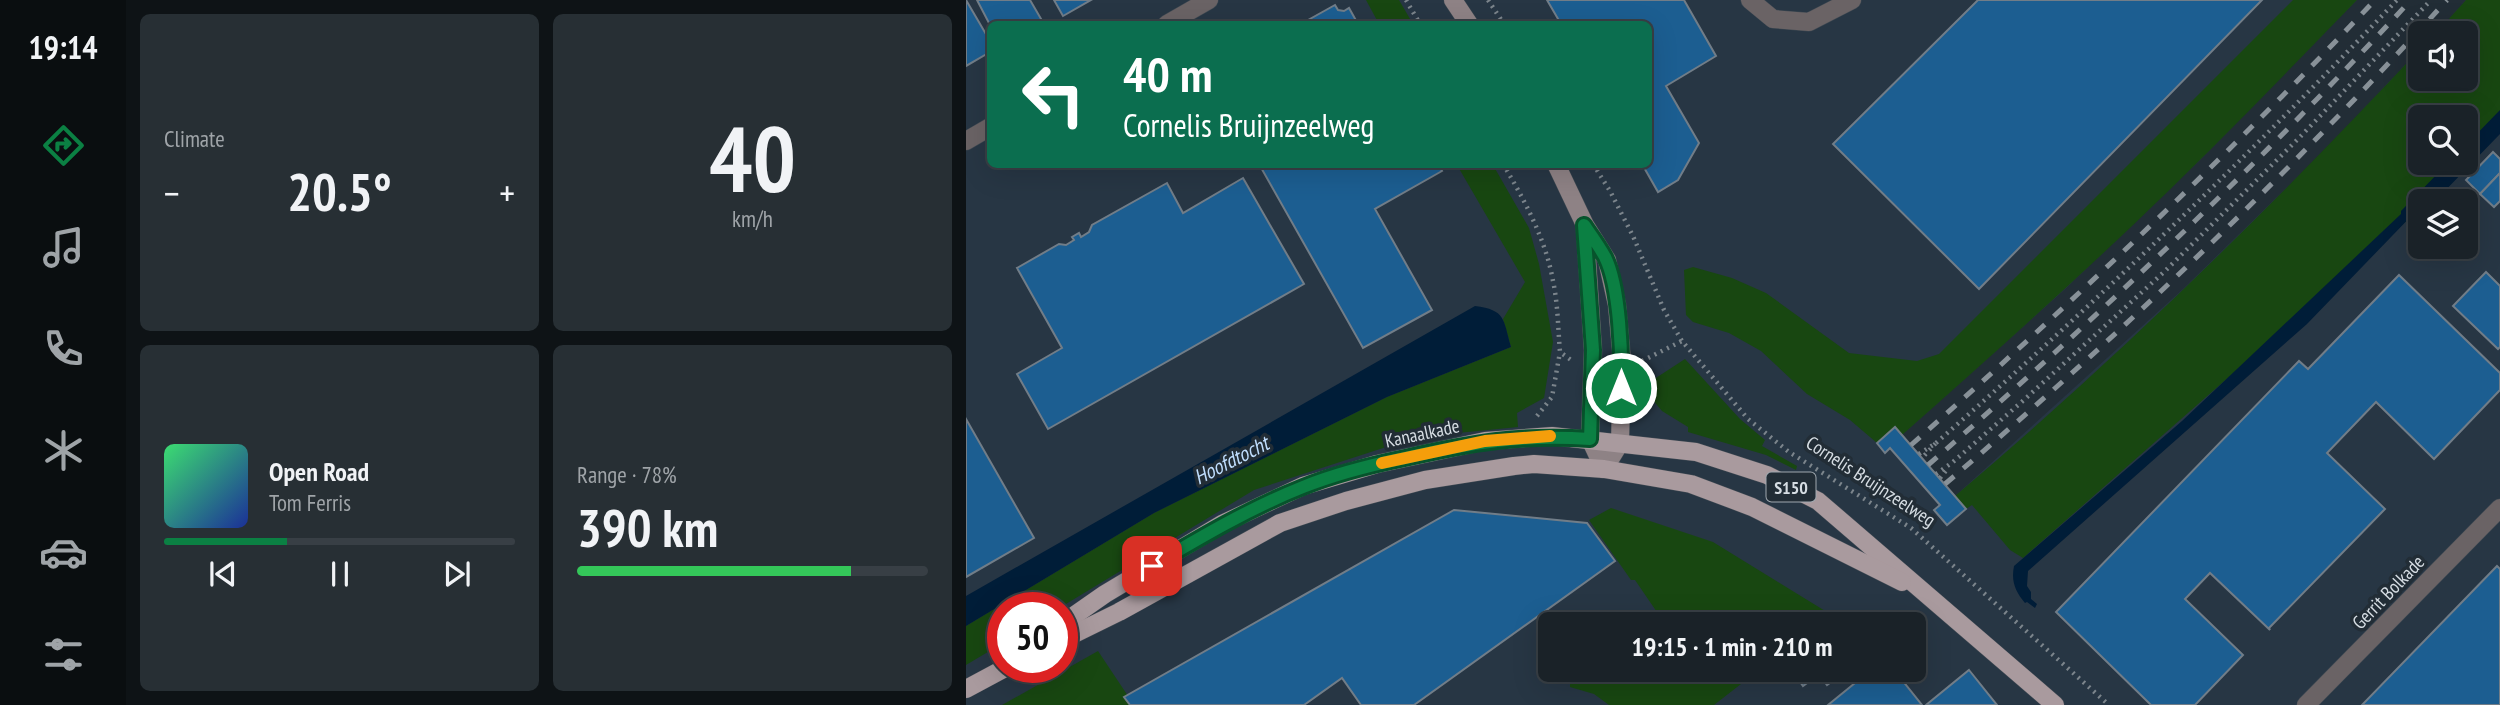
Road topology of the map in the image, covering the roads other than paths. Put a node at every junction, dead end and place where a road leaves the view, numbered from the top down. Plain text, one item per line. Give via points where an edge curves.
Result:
1 (1453, 0) edge
2 (1750, 0) edge
3 (1852, 0) edge
4 (1202, 2) edge
5 (1172, 21) edge
6 (1467, 21) edge
7 (987, 129) edge
8 (966, 141) edge
9 (1558, 168) edge
10 (1584, 225) junction
11 (1590, 439) junction
12 (1620, 443) junction
13 (1604, 470) junction
14 (2500, 508) edge
15 (1930, 597) junction
16 (1078, 613) edge
17 (1078, 632) edge
18 (987, 677) edge
19 (966, 689) edge
20 (2055, 705) edge
21 (2306, 705) edge

1 - 6 main road
2 - 3 street via 1773,19 1809,22
4 - 5 street
7 - 8 street
9 - 10 main road
10 - 11 main road via 1593,362
10 - 12 main road via 1607,260 1617,305 1622,361
11 - 12 main road, Kanaalkade / S150
11 - 13 main road
11 - 16 main road, Kanaalkade / S150 via 1552,436 1485,441 1377,464 1304,486 1223,524
12 - 13 main road
12 - 15 main road, S150 via 1696,452 1778,480 1818,501
13 - 15 main road, S150 via 1691,484 1752,507
13 - 17 main road, S150 via 1514,466 1425,480 1346,501 1279,523
14 - 21 street, Gerrit Bolkade
15 - 20 main road, S150
18 - 19 main road

